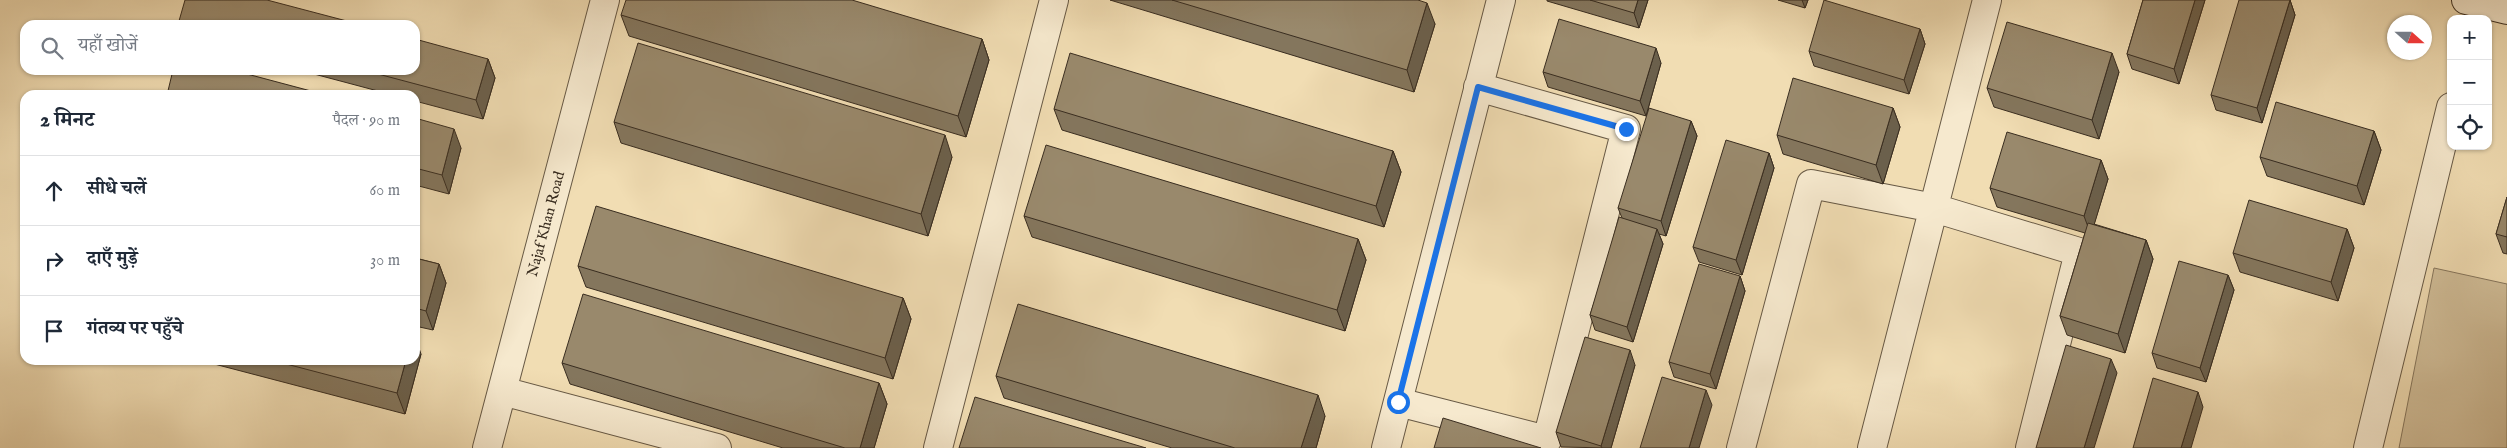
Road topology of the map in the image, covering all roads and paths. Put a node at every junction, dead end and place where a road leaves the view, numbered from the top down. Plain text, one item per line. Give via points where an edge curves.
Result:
1 (605, 0) edge
2 (1054, 0) edge
3 (1500, 0) edge
4 (1987, 0) edge
5 (2473, 5) edge
6 (2507, 10) edge
7 (1478, 87) junction
8 (2447, 123) edge
9 (1934, 208) junction
10 (502, 390) junction
11 (1398, 402) junction
12 (487, 448) edge
13 (718, 448) edge
14 (938, 448) edge
15 (1386, 448) edge
16 (1741, 448) edge
17 (1872, 448) edge
18 (2030, 448) edge
19 (2368, 448) edge

1 - 10 street, Najaf Khan Road
2 - 14 street
3 - 7 street
4 - 9 street
5 - 6 street
7 - 11 street
7 - 11 street via 1626,129 1547,440
8 - 19 street
9 - 16 street via 1811,184
9 - 17 street
9 - 18 street via 2079,252
10 - 12 street, Najaf Khan Road
10 - 13 street
11 - 15 street

